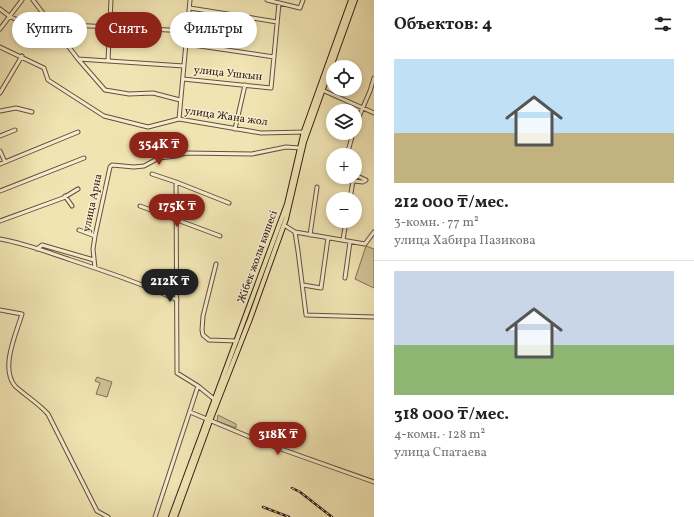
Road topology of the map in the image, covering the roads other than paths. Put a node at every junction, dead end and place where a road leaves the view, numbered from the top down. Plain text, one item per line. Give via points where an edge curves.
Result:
1 (22, 0) edge
2 (33, 0) edge
3 (111, 0) edge
4 (190, 0) edge
5 (267, 0) edge
6 (303, 0) edge
7 (351, 0) edge
8 (354, 0) edge
9 (279, 3) junction
10 (190, 8) junction
11 (0, 9) edge
12 (42, 12) edge
13 (111, 12) edge
14 (190, 12) edge
15 (9, 16) junction
16 (12, 17) edge
17 (277, 22) junction
18 (0, 29) edge
19 (0, 47) edge
20 (70, 48) edge
21 (109, 48) edge
22 (186, 48) edge
23 (213, 48) edge
24 (22, 56) junction
25 (274, 57) junction
26 (78, 59) junction
27 (108, 61) junction
28 (184, 66) junction
29 (374, 78) edge
30 (183, 79) junction
31 (245, 85) junction
32 (322, 90) junction
33 (0, 93) edge
34 (180, 100) junction
35 (353, 104) edge
36 (362, 108) joint
37 (0, 111) edge
38 (32, 112) dead end
39 (374, 113) edge
40 (179, 119) junction
41 (235, 128) junction
42 (15, 130) dead end
43 (78, 132) dead end
44 (306, 132) junction
45 (0, 136) edge
46 (300, 148) junction
47 (0, 151) edge
48 (84, 158) dead end
49 (5, 162) junction
50 (0, 164) edge
51 (152, 174) dead end
52 (176, 182) junction
53 (317, 187) dead end
54 (78, 189) dead end
55 (0, 192) edge
56 (65, 196) junction
57 (229, 203) dead end
58 (72, 206) dead end
59 (140, 206) dead end
60 (176, 220) junction
61 (0, 221) edge
62 (284, 225) junction
63 (345, 228) edge
64 (78, 230) dead end
65 (295, 232) junction
66 (374, 232) edge
67 (310, 235) junction
68 (94, 236) junction
69 (220, 236) dead end
70 (328, 238) junction
71 (0, 239) edge
72 (343, 240) junction
73 (350, 242) junction
74 (37, 249) junction
75 (94, 260) junction
76 (216, 264) dead end
77 (95, 268) junction
78 (344, 278) dead end
79 (303, 284) junction
80 (177, 300) junction
81 (0, 310) edge
82 (374, 317) edge
83 (237, 341) junction
84 (198, 386) junction
85 (214, 399) junction
86 (190, 412) junction
87 (208, 420) junction
88 (374, 482) edge
89 (108, 517) edge
90 (155, 517) edge
91 (171, 517) edge
92 (175, 517) edge

1 - 15 street
2 - 12 street
3 - 13 street
4 - 10 street
5 - 9 street
6 - 9 street via 300,8
7 - 44 main road, Жібек жолы көшесі
8 - 32 main road, Жібек жолы көшесі
9 - 17 street
10 - 14 street
10 - 17 street
11 - 15 street
15 - 16 street
15 - 18 street
17 - 25 street
19 - 24 street, улица Жана жол
20 - 26 street
21 - 27 street
22 - 28 street
23 - 25 street
24 - 33 street
24 - 40 street, улица Жана жол via 44,68 48,80 104,116 148,127
25 - 31 street, улица Ушкын via 271,88
26 - 27 street
26 - 34 street via 105,90 129,94 153,93
27 - 28 street
28 - 30 street
29 - 36 street
30 - 31 street, улица Ушкын
30 - 34 street
31 - 41 street
32 - 35 street
32 - 44 main road, Жібек жолы көшесі
34 - 40 street
36 - 39 street
37 - 38 street via 16,108
40 - 41 street, улица Жана жол
41 - 44 street, улица Жана жол via 262,133
42 - 45 street
43 - 49 street
44 - 46 main road, Жібек жолы көшесі
44 - 62 main road, Жібек жолы көшесі
46 - 68 street, улица Арна via 286,147 252,154 186,153 159,158 144,166 112,165
46 - 83 main road, Жібек жолы көшесі via 287,204
47 - 49 street
48 - 55 street
49 - 50 street
51 - 52 street
52 - 57 street
52 - 60 street
53 - 67 street
54 - 56 street
56 - 58 street
56 - 61 street
59 - 60 street
60 - 69 street
60 - 80 street
62 - 65 street
62 - 87 main road, Жібек жолы көшесі via 250,319
63 - 72 street
64 - 68 street
65 - 67 street
65 - 79 street
66 - 73 street via 365,244
67 - 70 street
68 - 75 street, улица Арна
70 - 72 street
70 - 79 street via 321,288
71 - 74 street
72 - 73 street
73 - 78 street
74 - 75 street via 42,245
74 - 77 street
75 - 77 street, улица Арна
76 - 83 street via 203,316 203,335 209,340
77 - 80 street
79 - 82 street via 306,315
80 - 84 street via 177,373
81 - 89 street via 22,314 7,366 13,384 48,414 97,511
83 - 85 main road, Жібек жолы көшесі
84 - 85 street
84 - 86 street
85 - 87 main road, Жібек жолы көшесі
86 - 87 street
86 - 90 street
87 - 88 street
87 - 91 main road, Жібек жолы көшесі
87 - 92 main road, Жібек жолы көшесі

